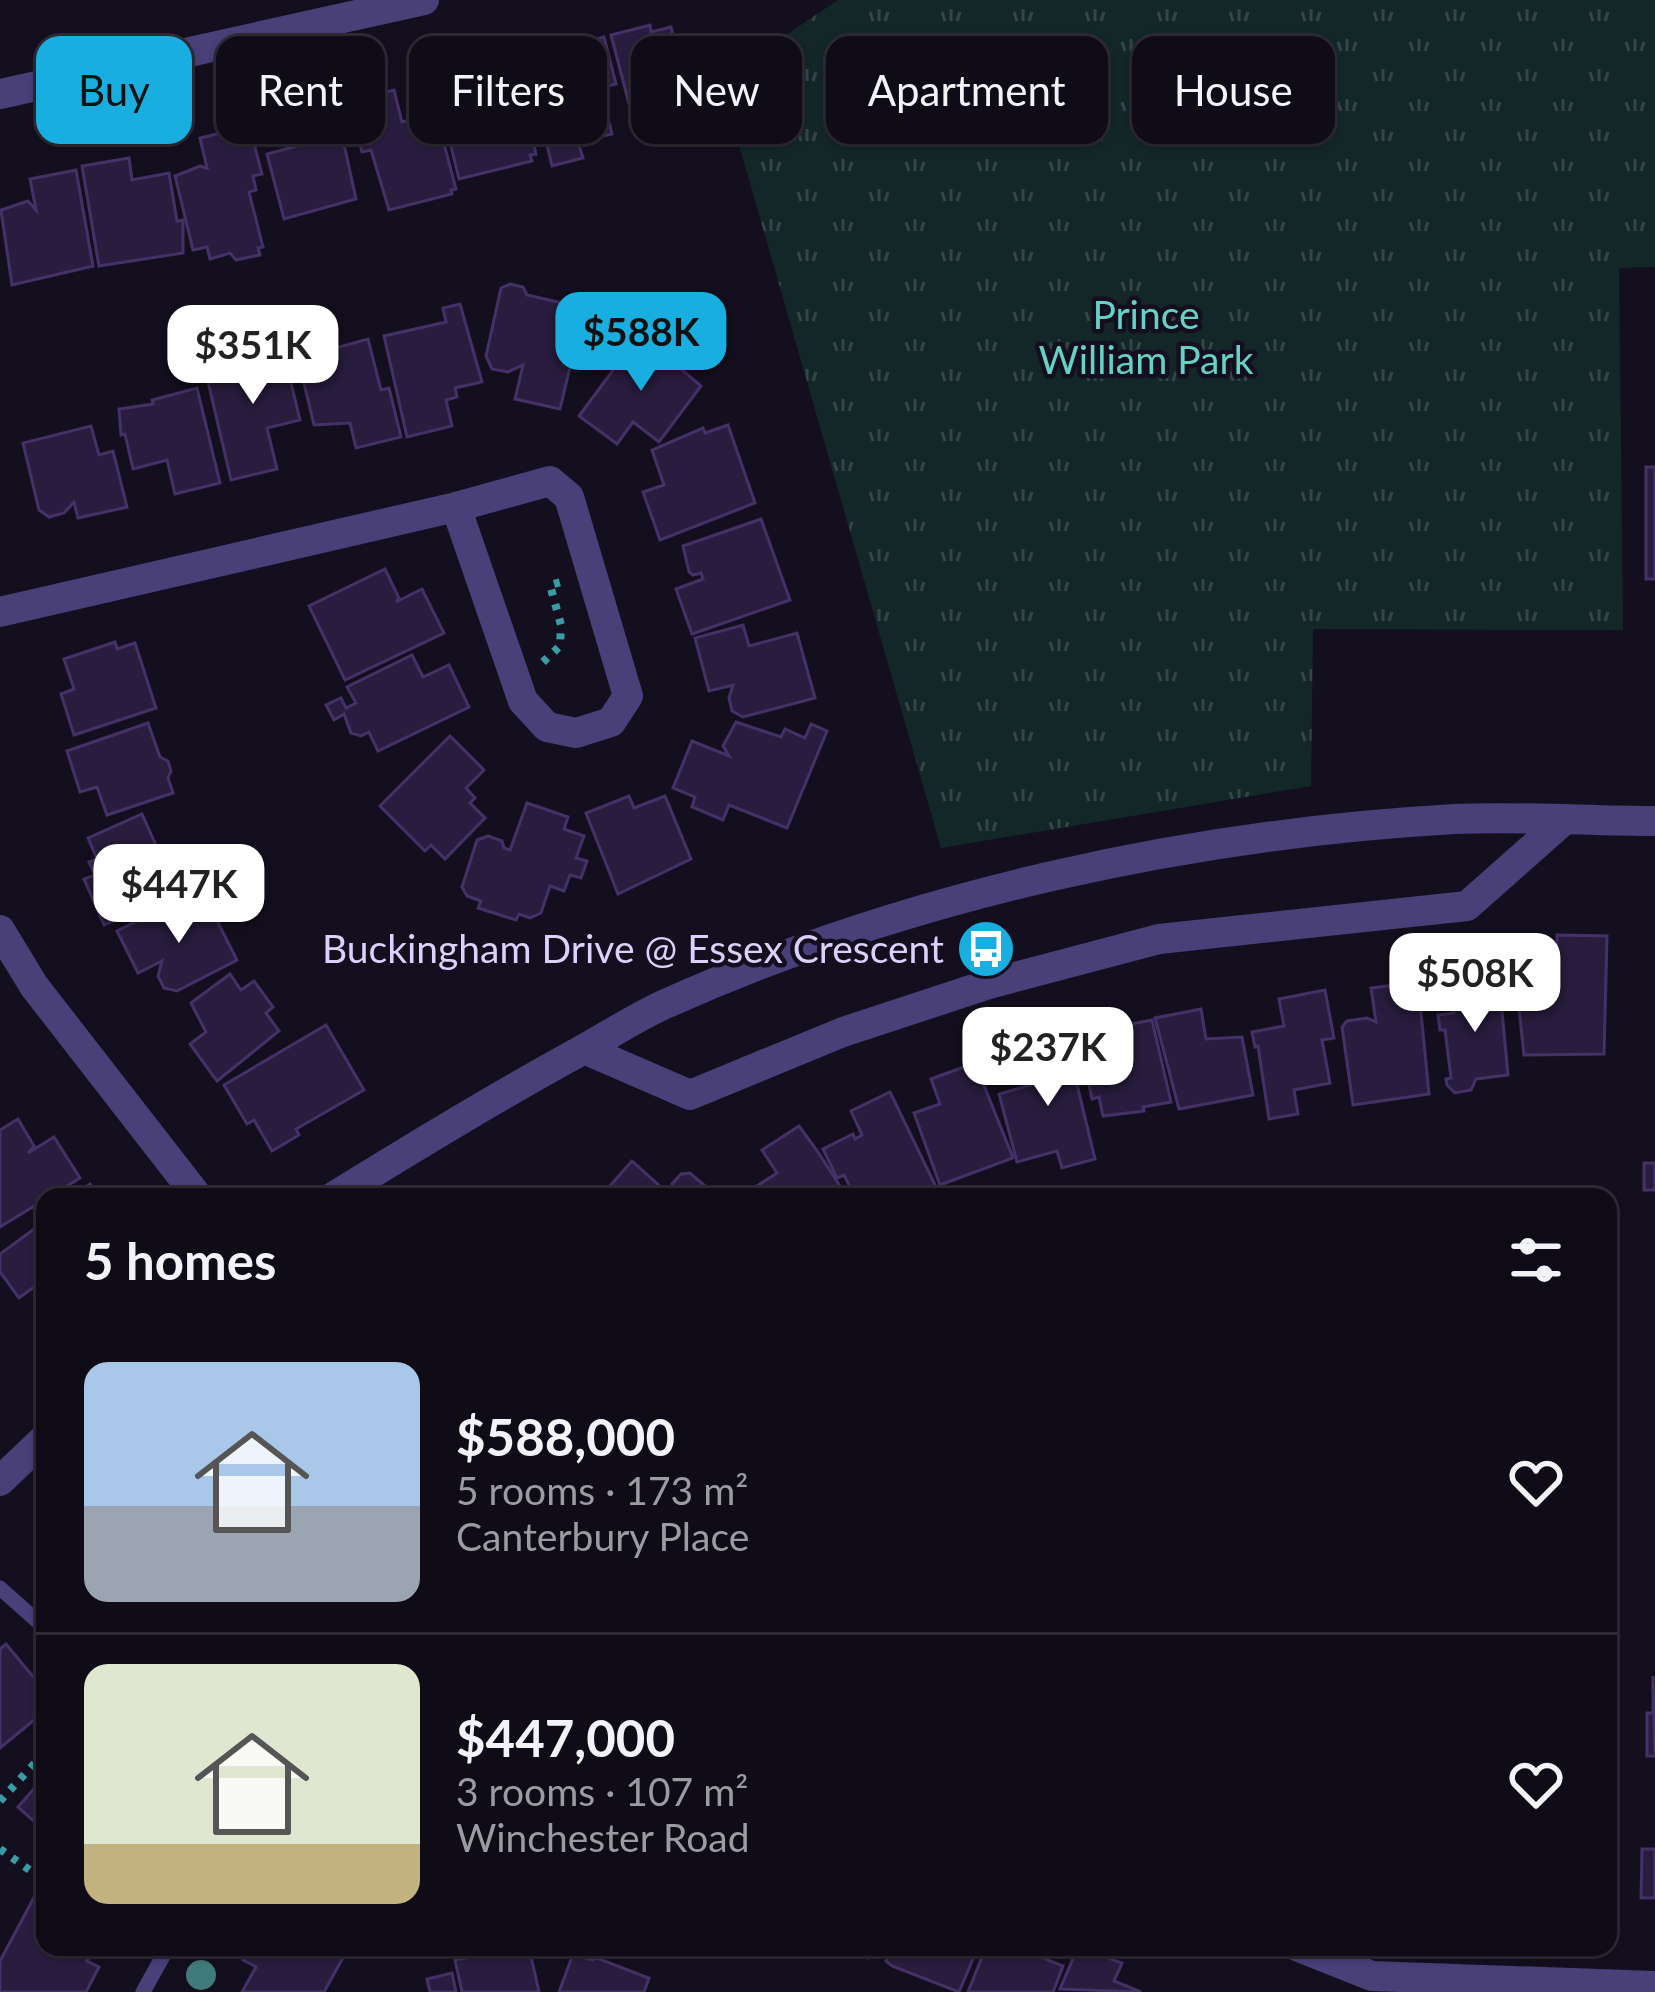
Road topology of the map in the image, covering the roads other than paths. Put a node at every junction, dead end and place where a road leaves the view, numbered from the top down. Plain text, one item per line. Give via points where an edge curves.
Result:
1 (424, 0) edge
2 (0, 94) edge
3 (455, 507) junction
4 (0, 612) edge
5 (1564, 820) junction
6 (1655, 821) edge
7 (0, 930) edge
8 (584, 1049) junction
9 (191, 1188) edge
10 (347, 1188) edge
11 (36, 1447) edge
12 (0, 1481) edge
13 (0, 1588) edge
14 (36, 1620) edge
15 (163, 1956) edge
16 (1316, 1956) edge
17 (1370, 1984) edge
18 (1655, 1986) edge
19 (143, 1992) edge

1 - 2 street
3 - 3 street via 523,701 547,727 576,733 611,722 628,696 569,496 550,481
3 - 4 street
5 - 6 street
5 - 8 street via 1301,832 1094,868 804,950 660,1006
5 - 8 street via 1467,906 1159,939 864,1025 690,1095
7 - 9 street
8 - 10 street
11 - 12 street
13 - 14 lane
15 - 19 lane
16 - 17 street
17 - 18 street

